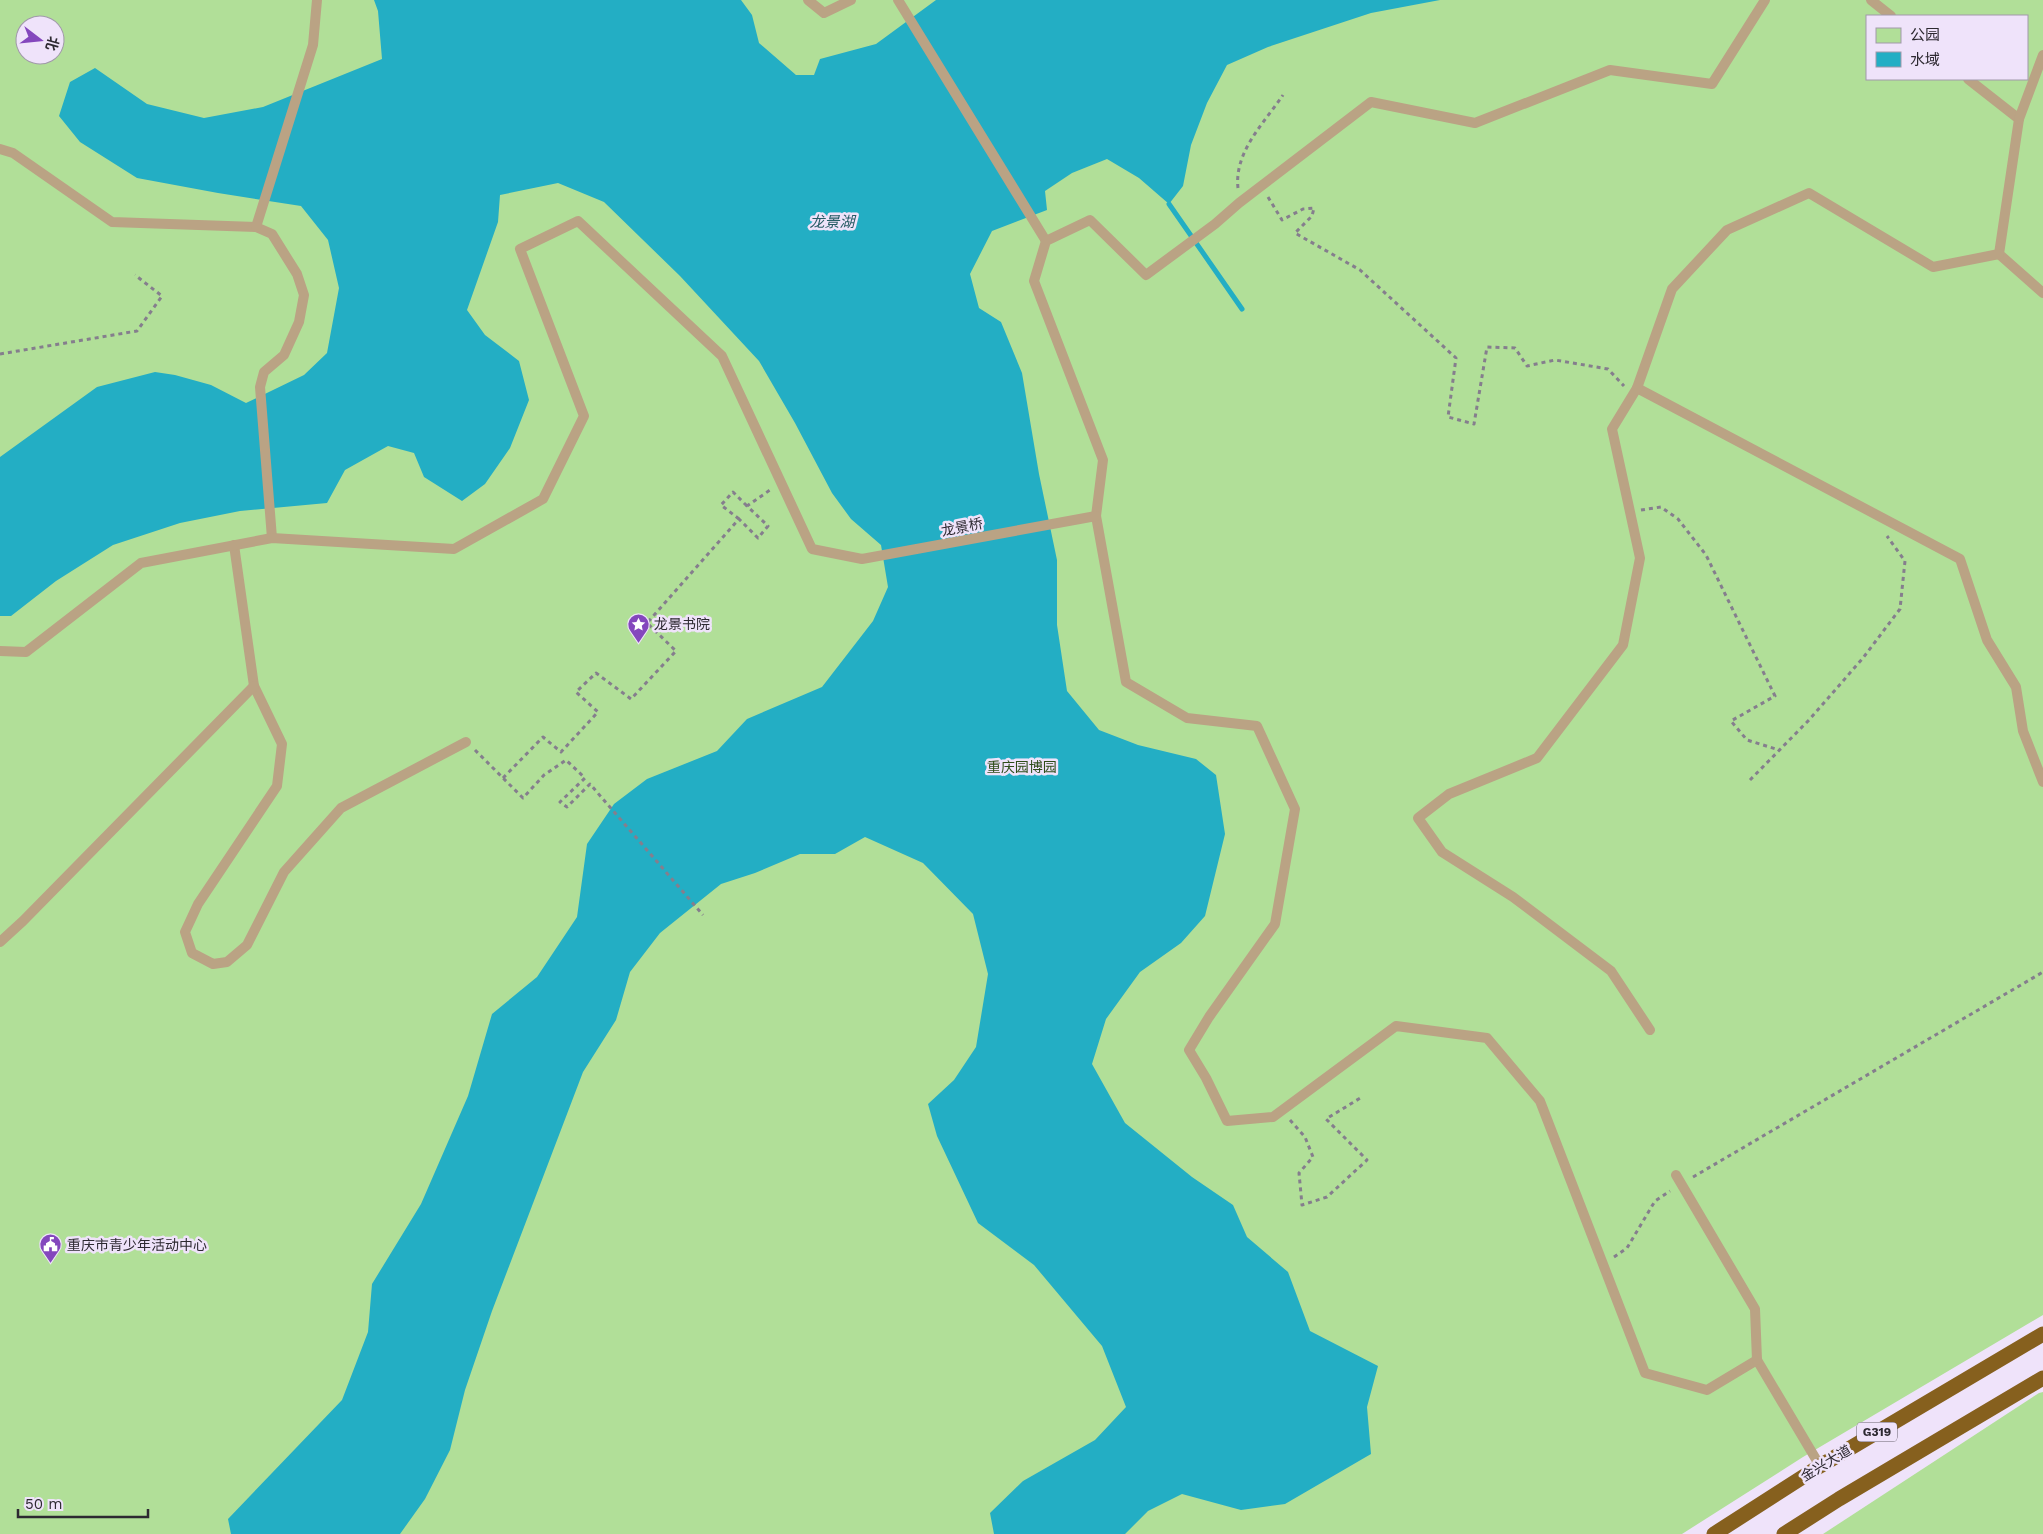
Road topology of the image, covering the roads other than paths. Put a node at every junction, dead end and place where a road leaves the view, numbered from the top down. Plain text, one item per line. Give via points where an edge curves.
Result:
1 (317, 0) edge
2 (808, 0) edge
3 (851, 0) edge
4 (1765, 0) edge
5 (1871, 0) edge
6 (900, 3) edge
7 (1890, 15) edge
8 (2043, 55) edge
9 (1969, 80) edge
10 (2019, 120) junction
11 (0, 149) edge
12 (256, 227) junction
13 (1046, 241) junction
14 (1999, 254) junction
15 (2043, 293) edge
16 (1635, 392) junction
17 (1096, 516) junction
18 (272, 538) junction
19 (234, 545) junction
20 (0, 651) edge
21 (254, 686) junction
22 (466, 742) road end
23 (2043, 782) edge
24 (0, 942) edge
25 (1650, 1030) dead end
26 (1679, 1180) road end
27 (2043, 1334) edge
28 (1757, 1360) junction
29 (2043, 1378) edge
30 (1820, 1466) junction
31 (1714, 1534) edge
32 (1784, 1534) edge

1 - 12 lane via 312,45
2 - 3 lane via 824,13
4 - 13 lane via 1712,84 1610,70 1475,123 1371,102 1146,275 1090,220
5 - 7 lane
6 - 13 lane
8 - 10 lane
9 - 10 lane
10 - 14 lane
11 - 12 lane via 13,153 112,222
12 - 18 lane via 272,234 297,274 304,295 299,322 284,355 264,372 260,387
13 - 17 lane via 1034,281 1103,460
14 - 15 lane
14 - 16 lane via 1933,267 1809,193 1727,230 1672,289
16 - 23 lane via 1960,559 1987,640 2016,687 2024,731
16 - 25 lane via 1612,429 1640,558 1623,645 1537,758 1449,794 1418,818 1442,852 1513,897 1612,971
17 - 18 lane, 龙景桥 via 862,559 812,549 722,356 578,221 520,249 584,416 543,498 454,550
17 - 28 lane via 1126,682 1188,718 1257,726 1295,809 1274,924 1189,1050 1227,1122 1273,1117 1396,1026 1487,1038 1540,1101 1645,1372 1707,1390
18 - 19 lane
19 - 20 lane via 141,563 26,652
19 - 21 lane
21 - 22 lane via 282,744 277,786 198,904 185,932 192,953 213,964 227,962 247,945 284,872 341,808
21 - 24 lane
26 - 28 lane via 1755,1309
27 - 30 highway, 金兴大道 / G319
28 - 30 lane
29 - 32 highway, G319
30 - 31 highway, 金兴大道 / G319

